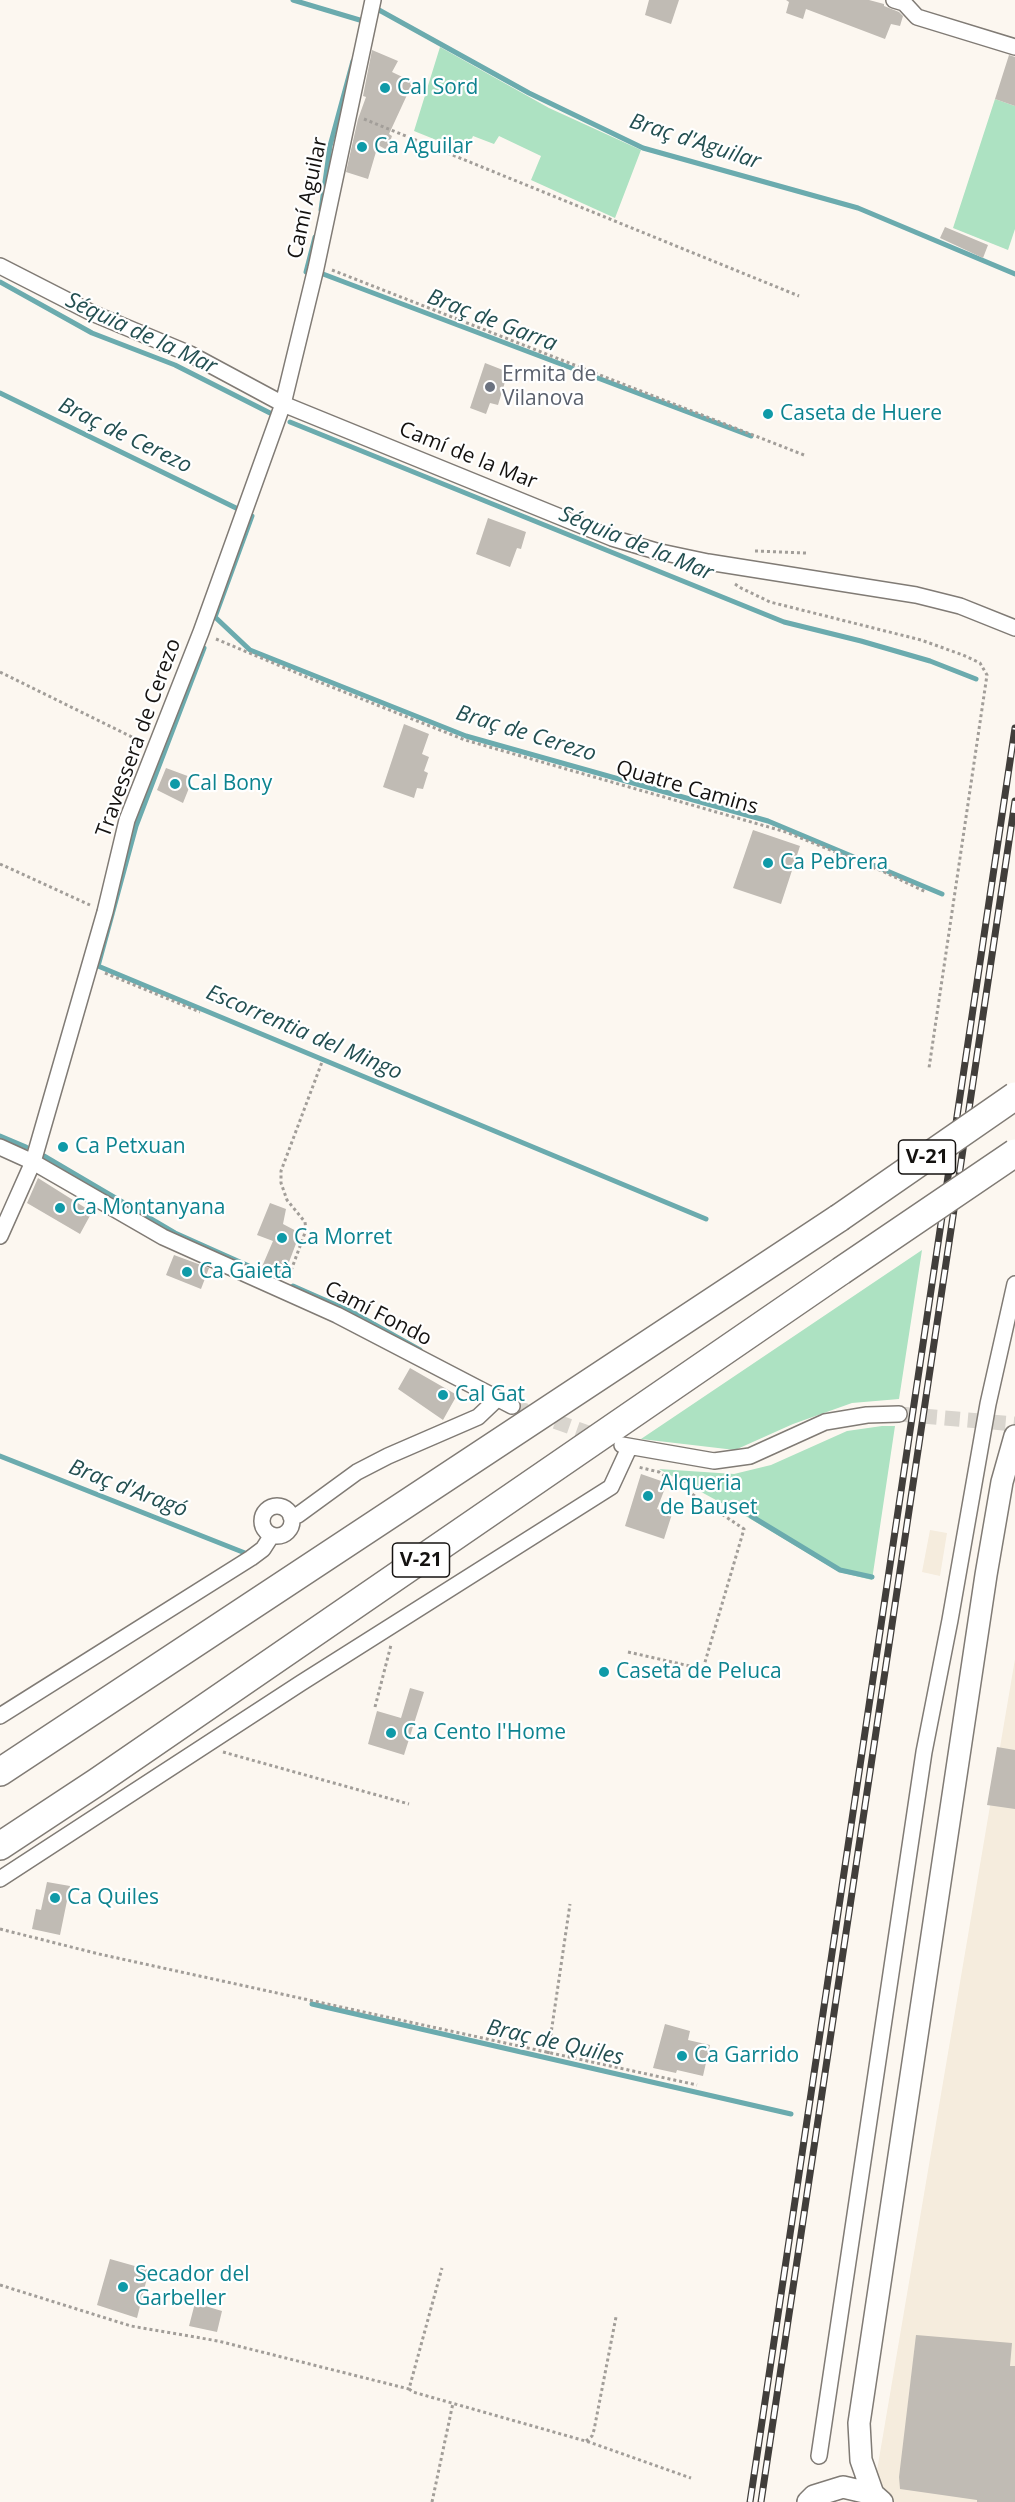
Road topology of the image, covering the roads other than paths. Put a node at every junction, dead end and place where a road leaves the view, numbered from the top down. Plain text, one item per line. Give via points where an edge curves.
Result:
1 (373, 0) edge
2 (894, 0) edge
3 (1015, 47) edge
4 (0, 266) edge
5 (283, 404) junction
6 (1015, 628) edge
7 (1015, 1096) edge
8 (0, 1147) edge
9 (1015, 1153) edge
10 (33, 1162) junction
11 (0, 1236) edge
12 (1015, 1284) edge
13 (898, 1414) tunnel mouth
14 (1015, 1436) edge
15 (291, 1517) junction
16 (272, 1535) junction
17 (0, 1716) edge
18 (0, 1772) edge
19 (0, 1846) edge
20 (0, 1880) edge
21 (819, 2456) dead end
22 (878, 2498) edge
23 (808, 2502) edge

1 - 5 street, Camí Aguilar
2 - 3 street via 904,3 917,17
4 - 5 street, Camí de la Mar via 93,313 190,354
5 - 6 street, Camí de la Mar via 612,538 724,564 916,594
5 - 10 street, Travessera de Cerezo via 201,632 127,820 105,912
7 - 18 highway, V-21, bridge via 839,1218
8 - 10 street, Camí Fondo
9 - 19 highway, V-21, bridge
10 - 11 street, Travessera de Cerezo
10 - 15 street, Camí Fondo via 163,1237 337,1315 504,1402 357,1472
12 - 21 street via 988,1404 924,1752
13 - 20 street via 825,1422 750,1456 714,1461 625,1447 611,1487
14 - 22 main road via 1002,1482 986,1575 859,2423 861,2460
15 - 16 street via 288,1531
15 - 16 street via 281,1507 267,1510 262,1523
16 - 17 street via 251,1558
22 - 23 main road via 843,2487 814,2496

